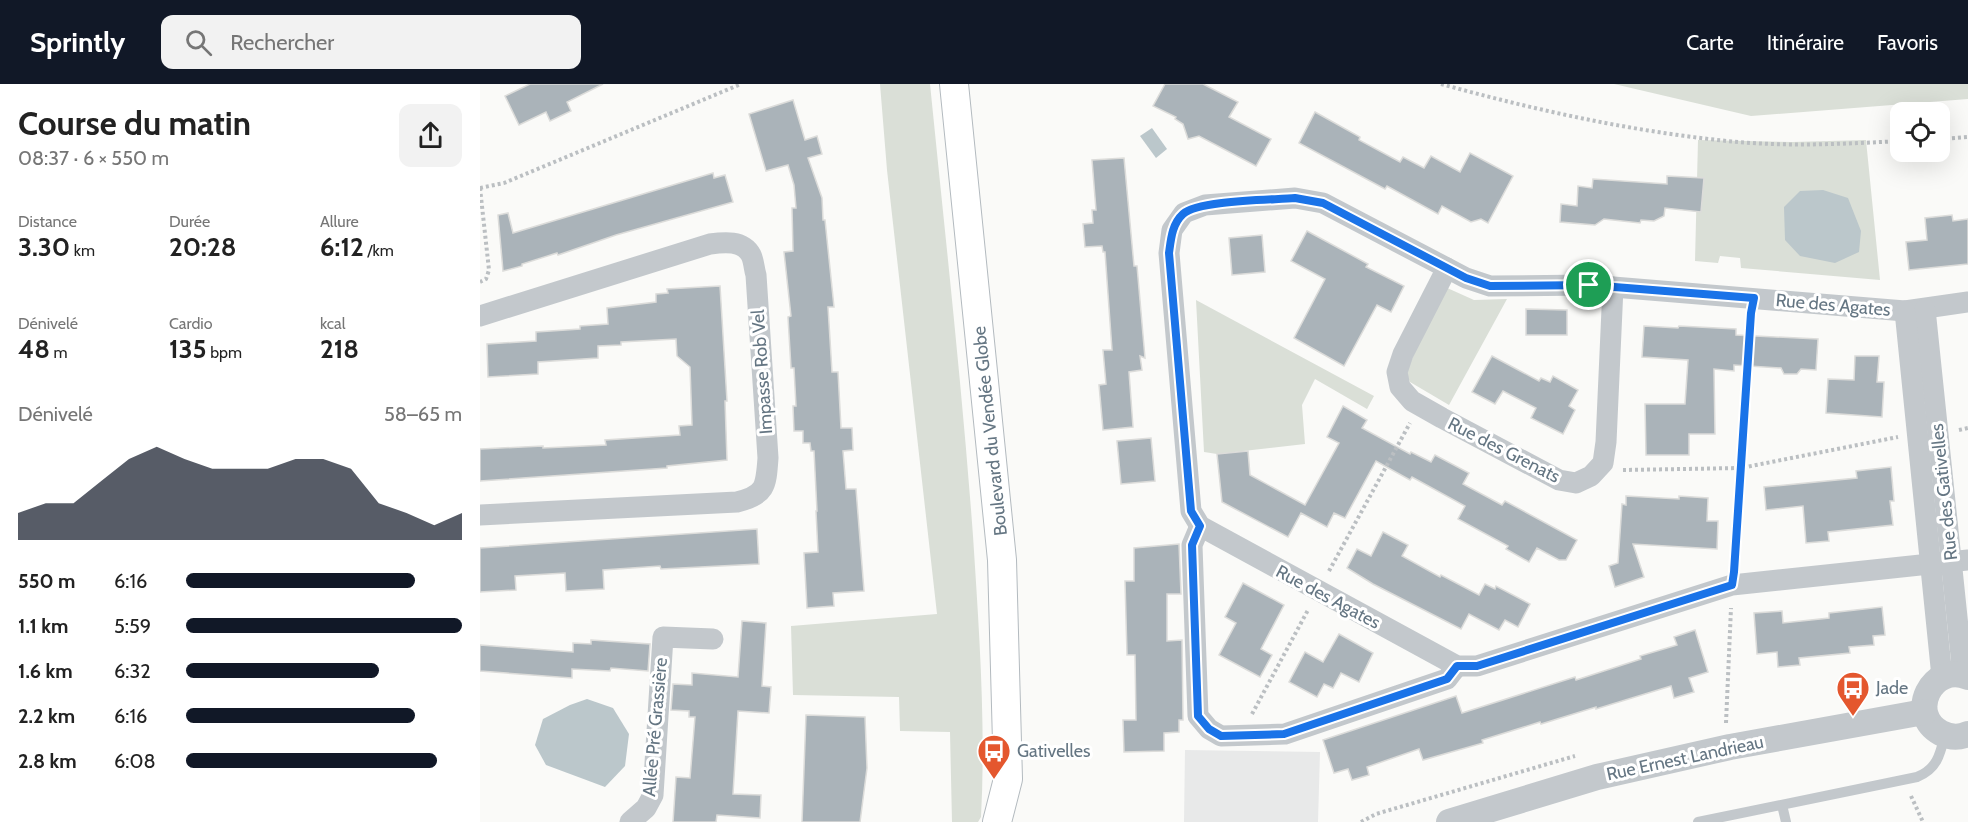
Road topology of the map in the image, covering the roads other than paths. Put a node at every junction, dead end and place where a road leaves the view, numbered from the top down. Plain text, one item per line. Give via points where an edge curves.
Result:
1 (954, 84) edge
2 (1447, 268) junction
3 (1613, 287) junction
4 (1968, 302) edge
5 (1915, 310) junction
6 (480, 316) edge
7 (480, 515) edge
8 (1200, 526) junction
9 (1950, 563) edge
10 (713, 639) dead end
11 (1457, 666) junction
12 (1958, 676) edge
13 (1924, 712) junction
14 (1956, 734) edge
15 (1008, 778) junction
16 (1782, 805) junction
17 (630, 822) edge
18 (997, 822) edge
19 (1021, 822) edge
20 (1449, 822) edge
21 (1698, 822) edge
22 (1786, 822) edge

1 - 15 main road, Boulevard du Vendée Globe via 1002,560
2 - 3 street, Rue des Agates via 1490,286
2 - 3 street, Rue des Grenats via 1403,354 1397,372 1400,387 1412,401 1442,418 1559,480 1576,483 1591,476 1603,463
2 - 8 street, Rue des Agates via 1323,203 1295,198 1205,205 1184,213 1172,230 1169,253 1191,511
3 - 5 street, Rue des Agates
4 - 5 street, Rue des Agates
5 - 9 street, Rue des Gativelles via 1928,433
6 - 7 street, Impasse Rob Vel via 710,244 743,246 752,256 756,275 768,458 761,492 737,502
8 - 11 street, Rue des Agates
8 - 11 street via 1192,545 1198,716 1221,736 1284,734 1447,679
9 - 11 street via 1732,585 1477,666
9 - 12 street, Rue des Gativelles
10 - 17 street, Allée Pré Grassière via 663,637 653,795 646,808
12 - 13 street via 1934,683 1927,691
13 - 14 street via 1935,730
13 - 20 street, Rue Ernest Landrieau via 1730,747 1597,777
14 - 16 lane via 1927,773
15 - 18 main road, Boulevard du Vendée Globe
15 - 19 main road, Boulevard du Vendée Globe
16 - 21 lane
16 - 22 lane

